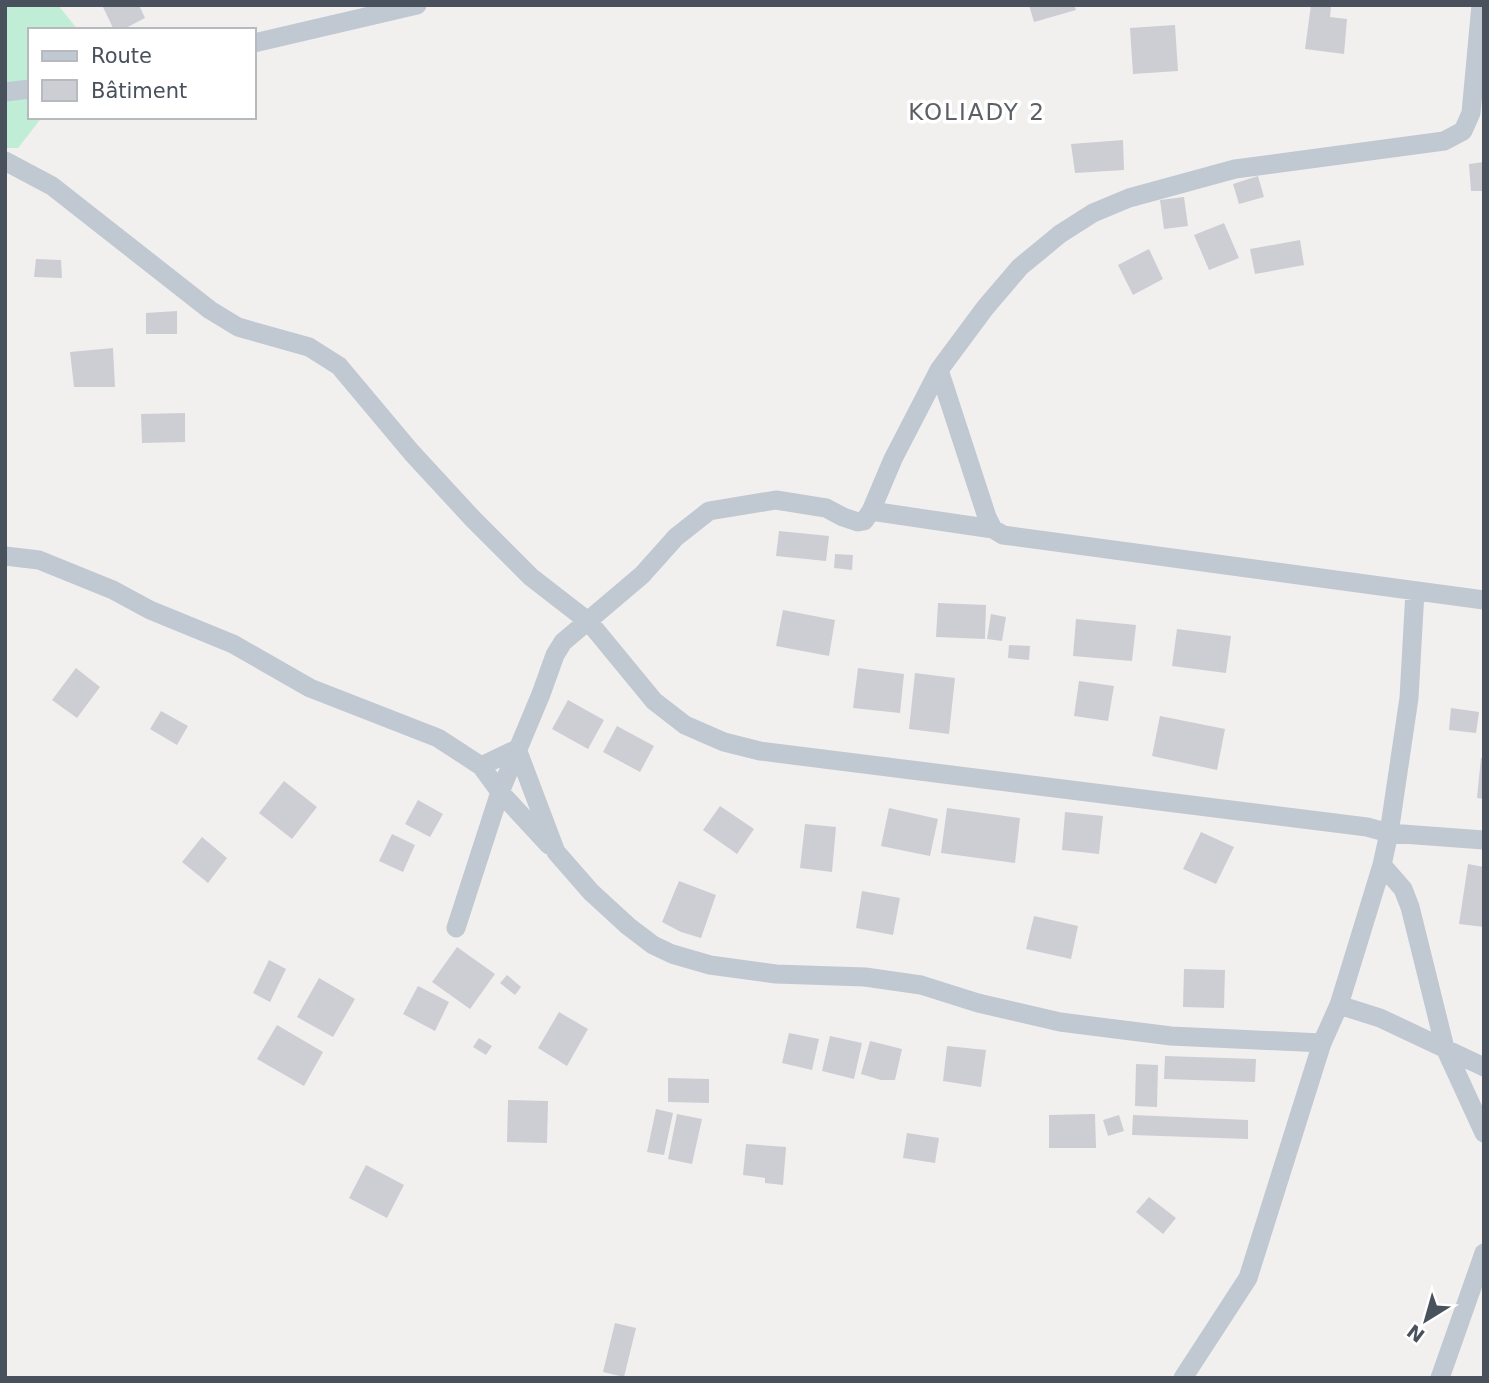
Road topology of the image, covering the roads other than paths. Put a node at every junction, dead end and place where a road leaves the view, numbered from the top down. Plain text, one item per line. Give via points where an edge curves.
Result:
1 (417, 5) edge
2 (1481, 5) edge
3 (256, 43) edge
4 (28, 89) edge
5 (5, 92) edge
6 (5, 161) edge
7 (939, 370) junction
8 (871, 511) junction
9 (993, 530) junction
10 (5, 556) edge
11 (1415, 592) junction
12 (1484, 600) edge
13 (589, 622) junction
14 (517, 749) junction
15 (481, 766) junction
16 (500, 792) junction
17 (1390, 833) junction
18 (1484, 840) edge
19 (556, 852) junction
20 (1382, 865) junction
21 (456, 928) dead end
22 (1339, 1005) junction
23 (1322, 1043) junction
24 (1445, 1048) junction
25 (1484, 1067) edge
26 (1484, 1133) edge
27 (1484, 1253) edge
28 (1182, 1378) edge
29 (1440, 1378) edge

1 - 3 street
2 - 7 street via 1471,113 1463,131 1444,141 1235,169 1129,198 1093,213 1020,267
4 - 5 street
6 - 13 street via 52,186 210,310 238,327 309,347 339,366 473,519 531,577
7 - 8 street
7 - 9 street
8 - 9 street
8 - 13 street via 858,522 826,508 776,500 709,511
9 - 11 street via 1010,537
10 - 15 street via 39,560 113,590 233,644 310,688 438,738
11 - 12 street
11 - 17 street via 1409,698
13 - 14 street via 563,642 555,655
13 - 17 street via 663,708 685,725 724,742 760,751
14 - 15 street
14 - 16 street
14 - 19 street
15 - 16 street
16 - 19 street
16 - 21 street
17 - 18 street
17 - 20 street
19 - 23 street via 591,892 653,945 710,965 921,985 1060,1022 1171,1036
20 - 22 street
20 - 24 street via 1403,890 1410,907
22 - 23 street
22 - 24 street
23 - 28 street via 1248,1278
24 - 25 street
24 - 26 street
27 - 29 street

